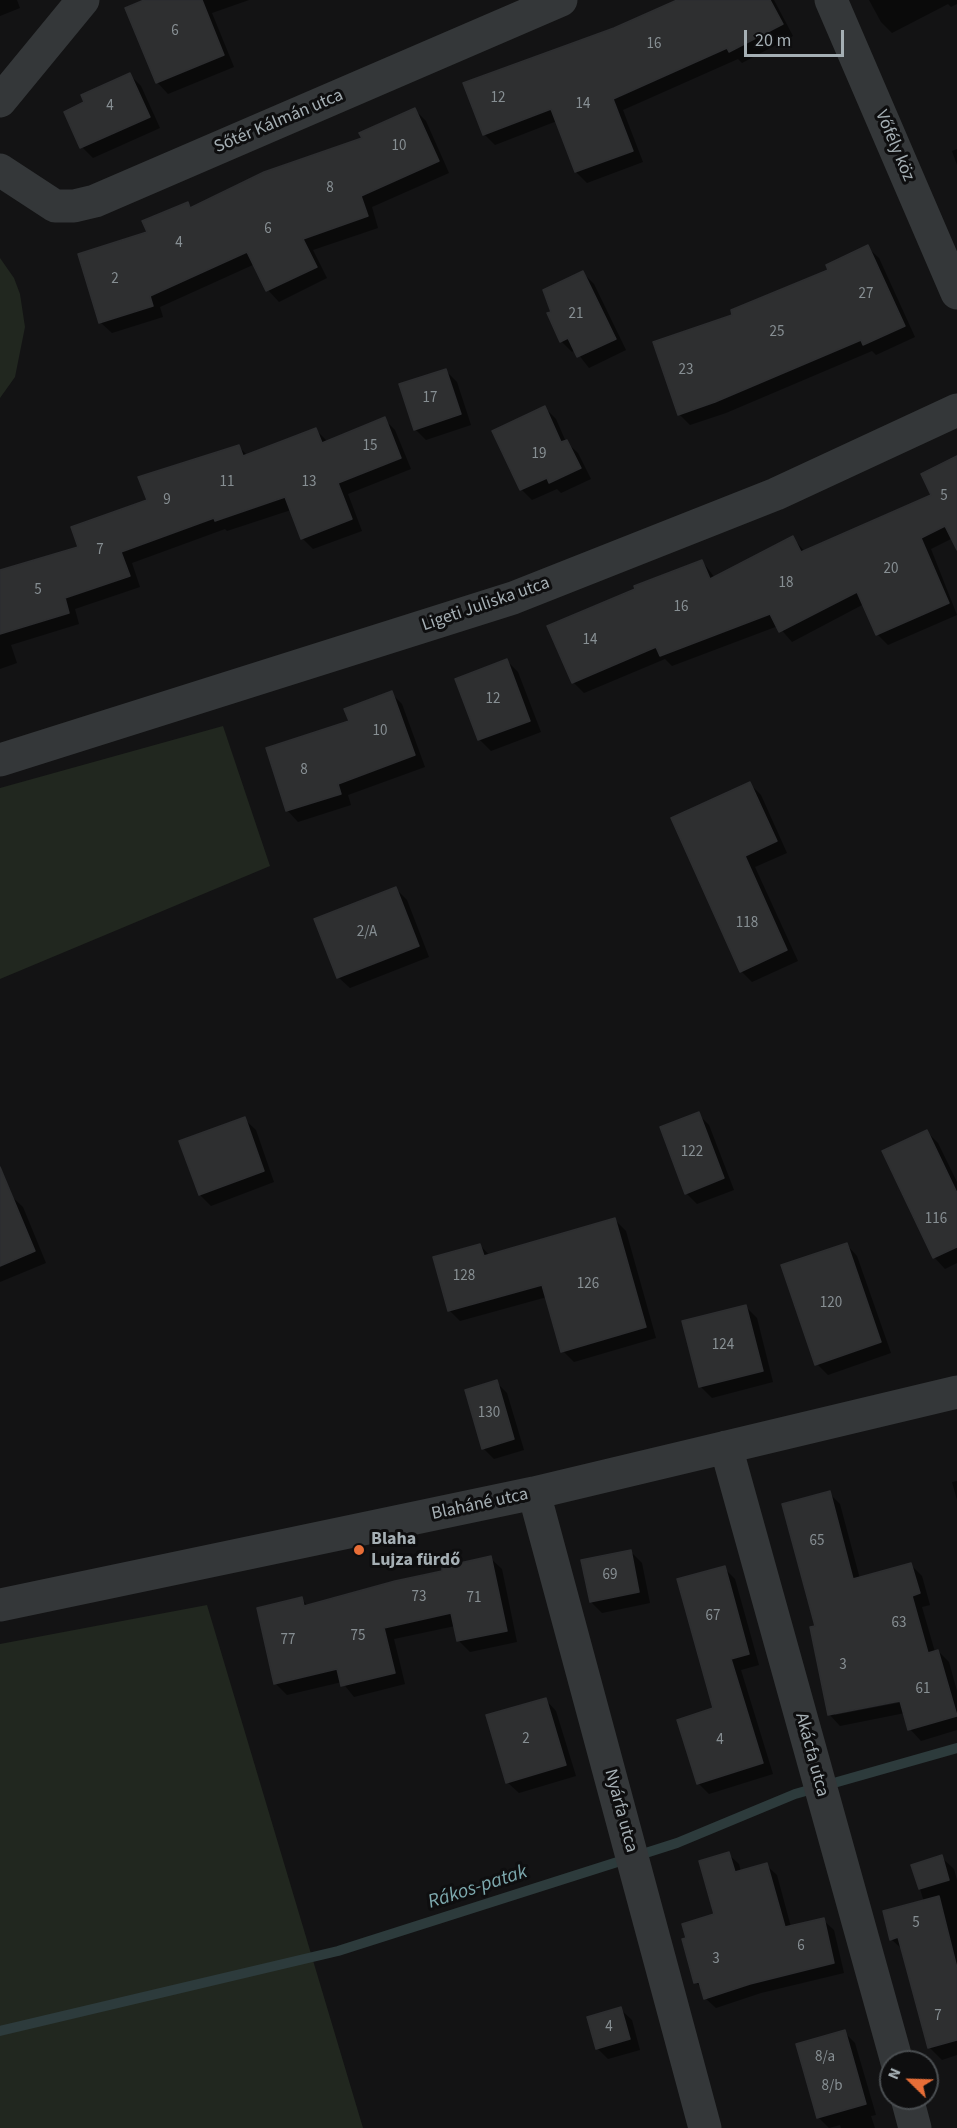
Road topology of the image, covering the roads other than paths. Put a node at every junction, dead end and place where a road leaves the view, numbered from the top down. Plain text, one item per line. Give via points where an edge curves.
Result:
1 (83, 0) edge
2 (561, 0) edge
3 (831, 0) edge
4 (0, 101) edge
5 (0, 170) edge
6 (957, 293) edge
7 (957, 410) edge
8 (0, 760) edge
9 (957, 1392) edge
10 (726, 1447) junction
11 (534, 1493) junction
12 (0, 1605) edge
13 (894, 2050) edge
14 (910, 2110) edge
15 (705, 2128) edge
16 (915, 2128) edge

1 - 4 street
2 - 5 street, Sőtér Kálmán utca via 95,201 55,206
3 - 6 street, Vőfély köz
7 - 8 street, Ligeti Juliska utca via 777,494 513,598
9 - 10 street, Blaháné utca
10 - 11 street, Blaháné utca
10 - 13 street, Akácfa utca
11 - 12 street, Blaháné utca
11 - 15 street, Nyárfa utca
14 - 16 street

